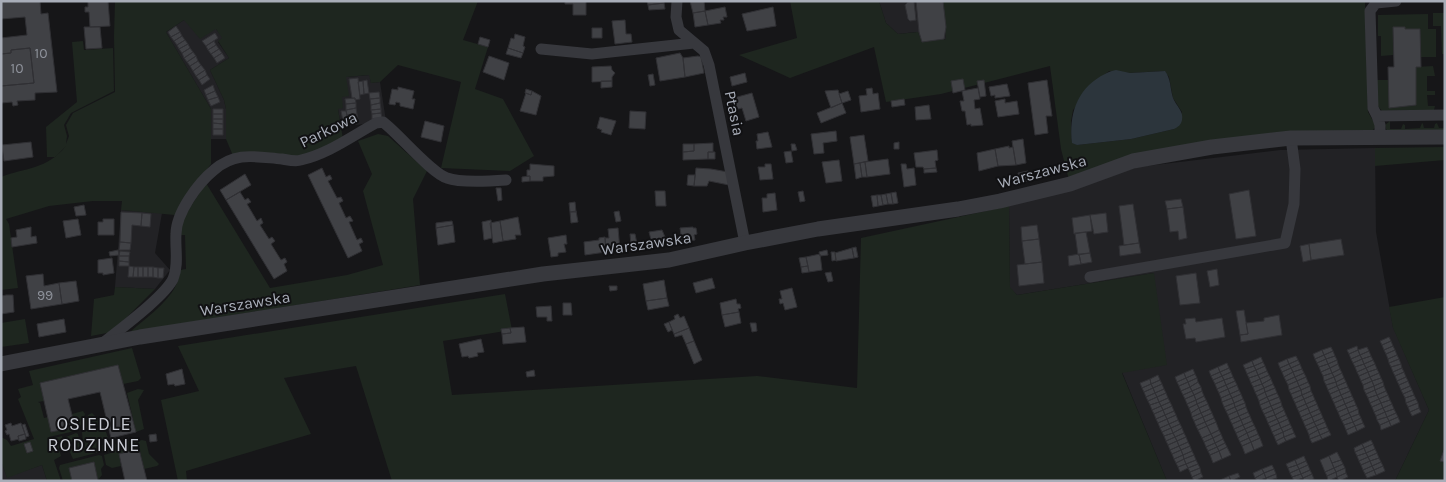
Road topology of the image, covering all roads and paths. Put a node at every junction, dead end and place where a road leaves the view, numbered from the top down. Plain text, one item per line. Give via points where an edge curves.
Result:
1 (677, 1) edge
2 (1396, 1) edge
3 (694, 43) junction
4 (541, 49) dead end
5 (1445, 115) edge
6 (1377, 116) junction
7 (1380, 137) junction
8 (1445, 137) edge
9 (1291, 138) junction
10 (506, 180) dead end
11 (745, 243) junction
12 (1090, 277) dead end
13 (103, 343) junction
14 (1, 364) edge

1 - 3 street, Ptasia via 679,30
2 - 6 street via 1376,3 1370,11 1373,108
3 - 4 street via 592,54
3 - 11 street, Ptasia via 704,51 709,65
5 - 6 street
6 - 7 street
7 - 8 street, Warszawska
7 - 9 street, Warszawska
9 - 11 street, Warszawska via 1212,147 1134,161 1070,184 1000,201
9 - 12 street via 1295,170 1294,204 1285,243
10 - 13 street, Parkowa via 485,182 447,178 383,122 334,148 300,161 249,155 234,158 207,176 178,217 176,270 172,281
11 - 13 street, Warszawska via 669,260 543,274
13 - 14 street, Warszawska

